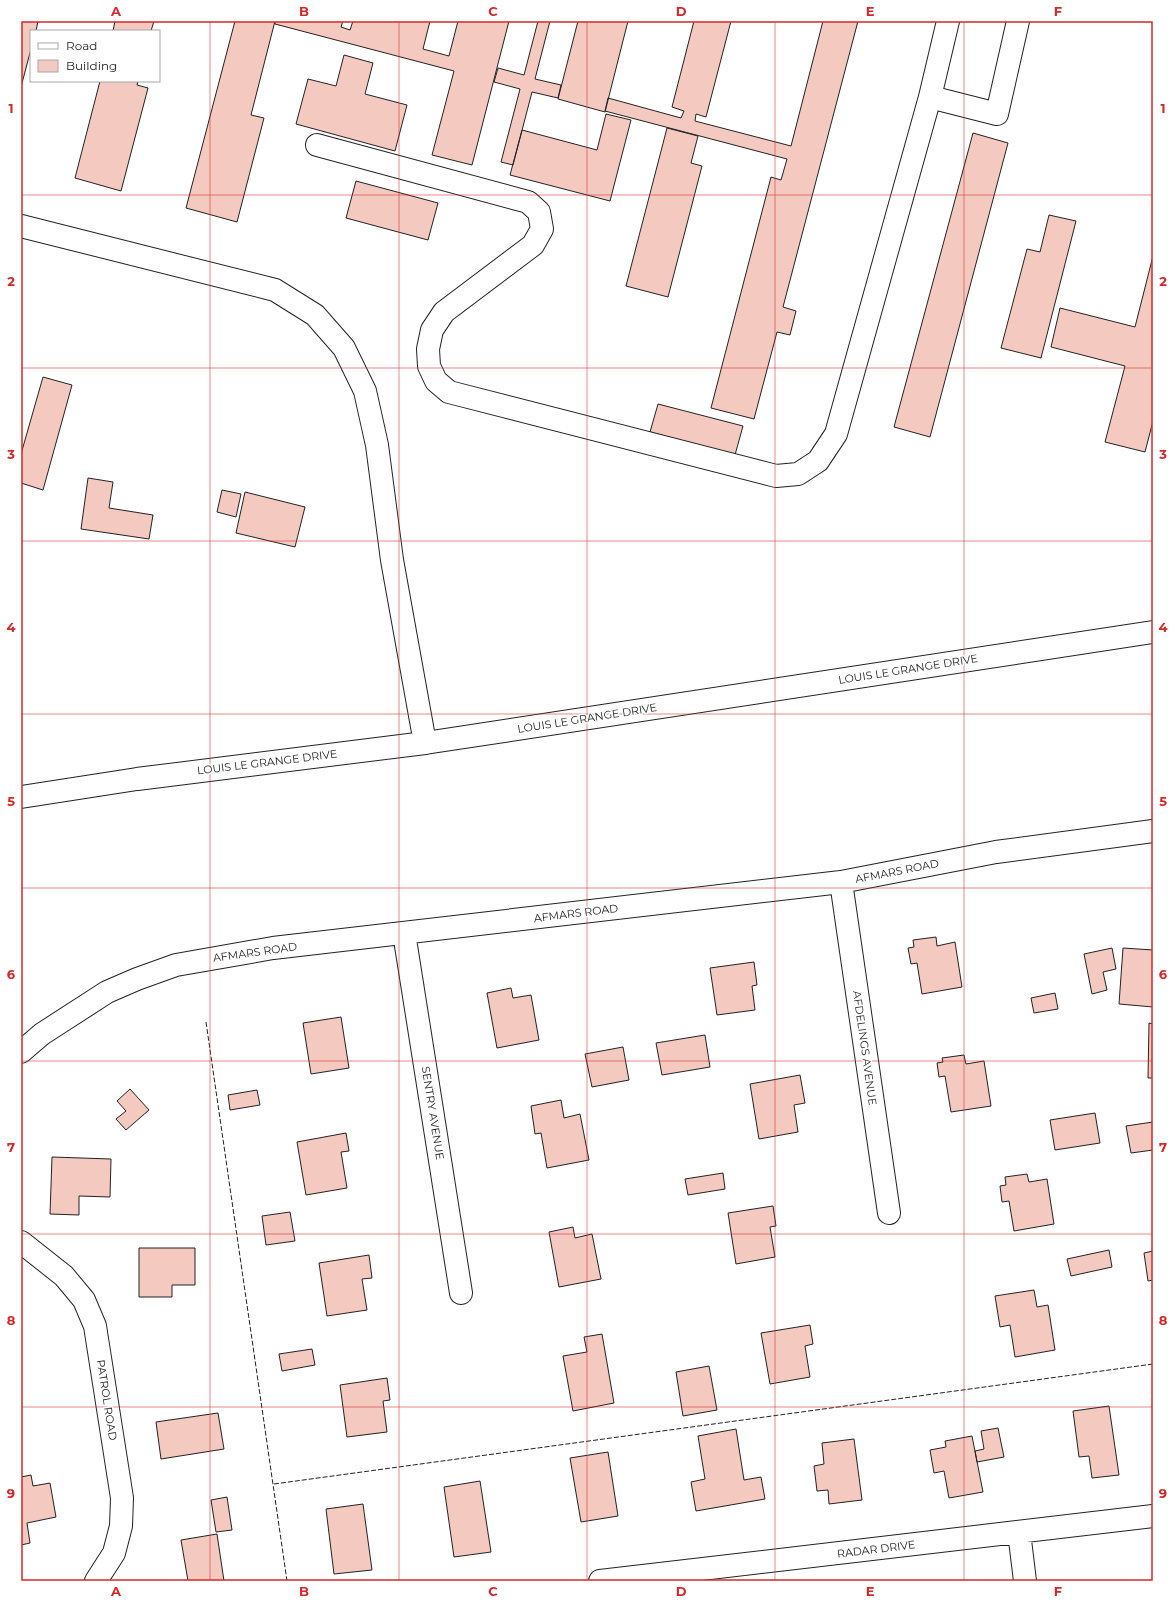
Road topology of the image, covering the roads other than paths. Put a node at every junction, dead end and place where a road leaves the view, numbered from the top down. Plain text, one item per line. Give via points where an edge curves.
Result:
1 (948, 21) edge
2 (1018, 21) edge
3 (930, 97) junction
4 (317, 145) dead end
5 (21, 226) edge
6 (1153, 632) edge
7 (425, 742) junction
8 (21, 797) edge
9 (1153, 831) edge
10 (841, 882) junction
11 (404, 933) junction
12 (21, 1052) edge
13 (889, 1213) dead end
14 (21, 1242) edge
15 (461, 1293) dead end
16 (1153, 1516) edge
17 (1019, 1532) junction
18 (96, 1581) edge
19 (600, 1581) edge
20 (1025, 1581) edge

1 - 3 street
2 - 3 street via 997,114
3 - 4 street via 836,434 818,461 798,474 776,476 449,392 436,381 429,366 428,349 432,330 444,312 533,245 542,229 539,212 528,202
5 - 7 street via 274,290 315,315 344,348 365,391 377,445 392,560
6 - 7 street, LOUIS LE GRANGE DRIVE
7 - 8 street, LOUIS LE GRANGE DRIVE via 137,779
9 - 10 street, AFMARS ROAD via 996,852
10 - 11 street, AFMARS ROAD
10 - 13 street, AFDELINGS AVENUE
11 - 12 street, AFMARS ROAD via 273,948 176,965 107,992 42,1034
11 - 15 street, SENTRY AVENUE
14 - 18 street, PATROL ROAD via 64,1276 84,1300 95,1326 122,1498 121,1526 114,1553
16 - 17 street, RADAR DRIVE
17 - 19 street, RADAR DRIVE
17 - 20 street

